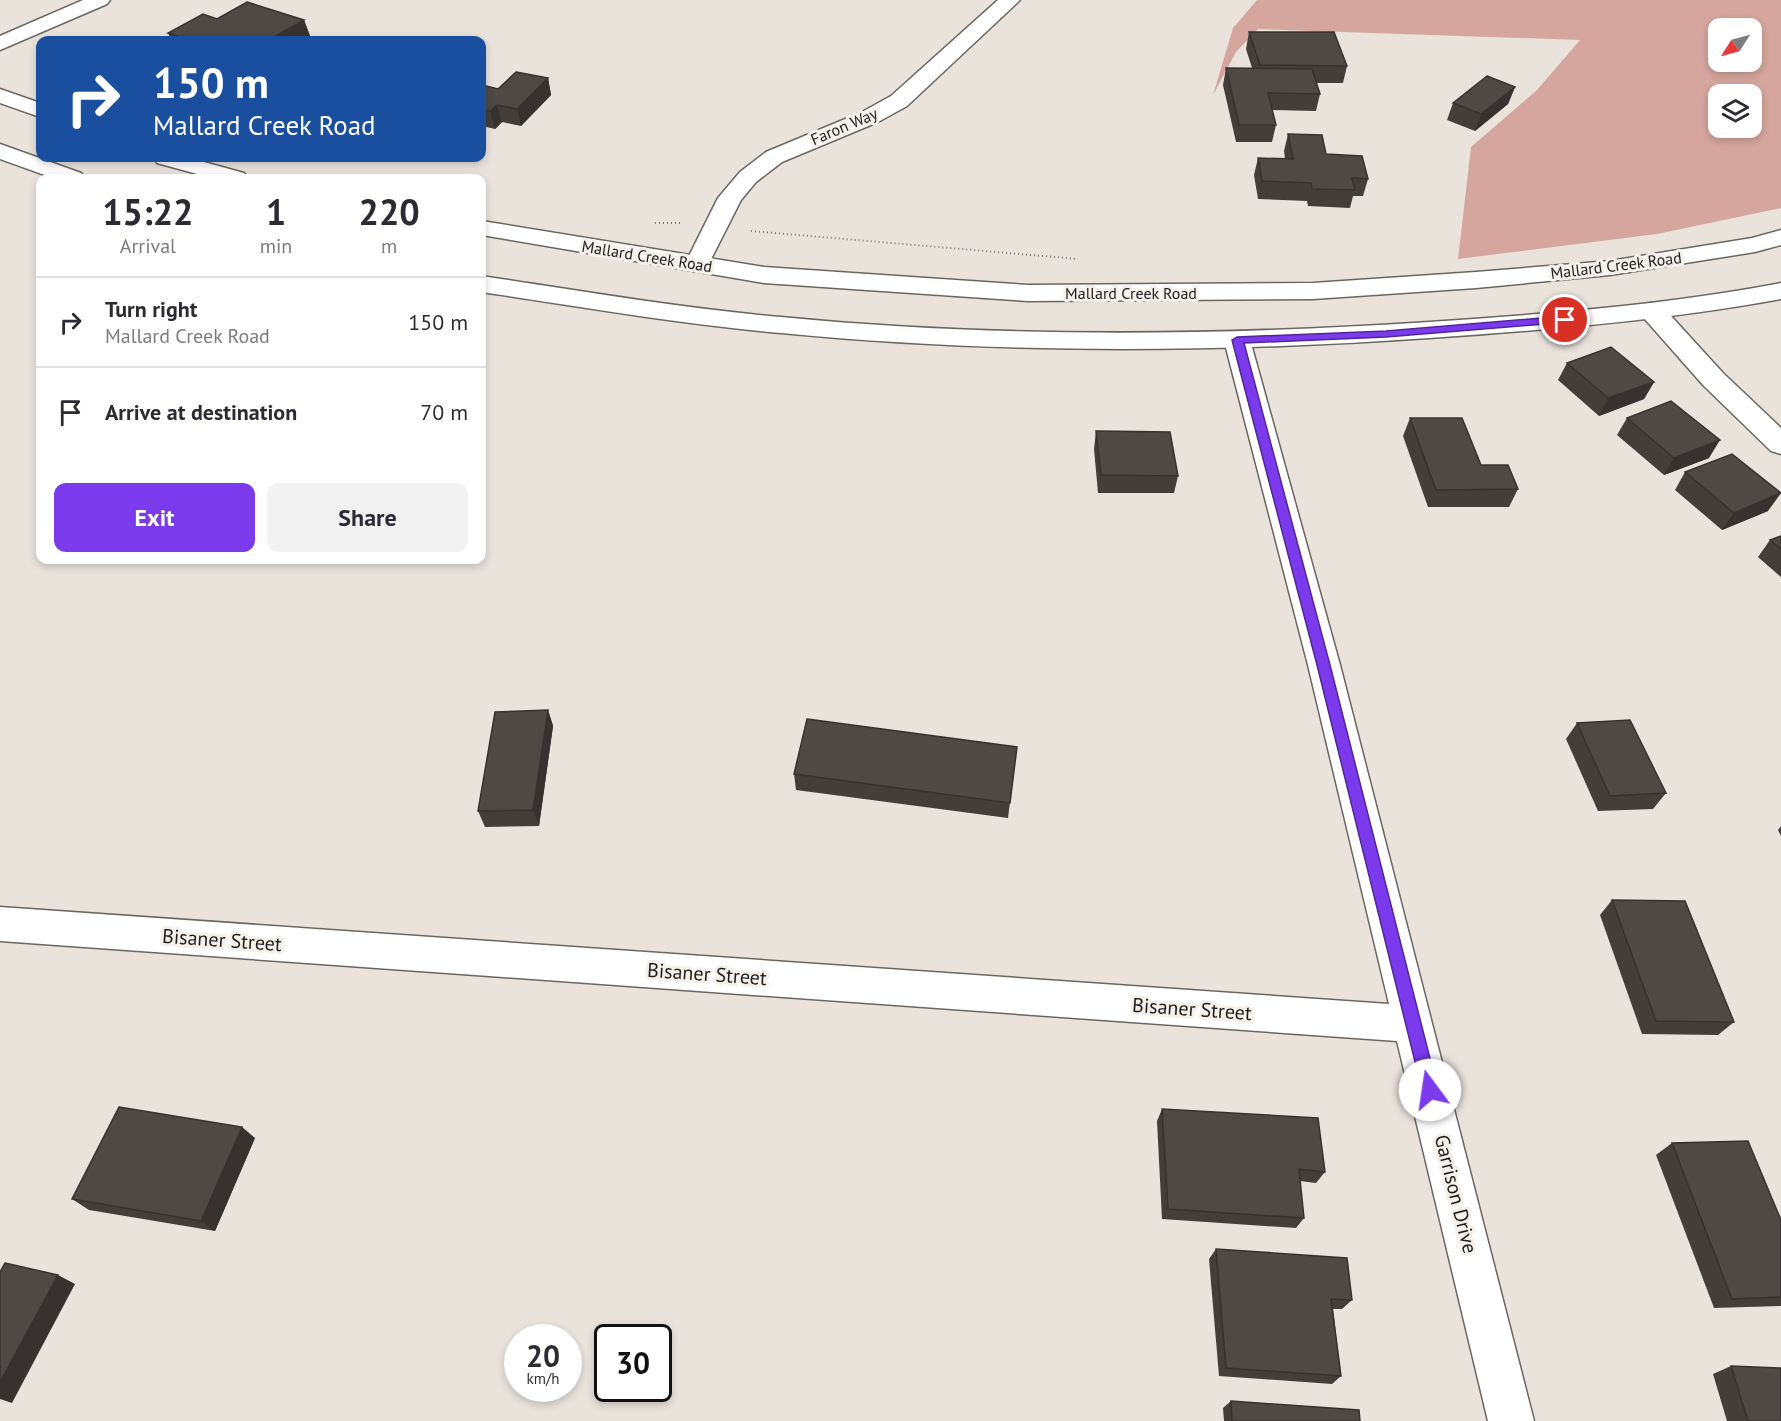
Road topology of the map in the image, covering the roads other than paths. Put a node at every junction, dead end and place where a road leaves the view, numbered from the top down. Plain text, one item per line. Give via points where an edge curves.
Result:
1 (100, 0) edge
2 (1005, 1) edge
3 (0, 44) edge
4 (0, 95) edge
5 (36, 109) edge
6 (0, 151) edge
7 (36, 160) edge
8 (36, 161) edge
9 (42, 162) edge
10 (179, 162) edge
11 (65, 174) edge
12 (222, 174) edge
13 (8, 176) dead end
14 (486, 229) edge
15 (1781, 237) edge
16 (697, 264) junction
17 (486, 285) edge
18 (1781, 291) edge
19 (1652, 311) junction
20 (1237, 340) junction
21 (1781, 444) edge
22 (0, 924) edge
23 (1414, 1024) junction
24 (1511, 1421) edge

1 - 3 main road
2 - 16 main road, Faron Way via 898,101 870,117 774,157 748,177 730,198
4 - 5 main road
6 - 7 main road
8 - 13 main road
9 - 11 main road
10 - 12 main road
14 - 16 main road, Mallard Creek Road
15 - 16 main road, Mallard Creek Road via 1755,245 1611,268 1313,291 1028,293 764,275
17 - 20 main road via 633,307 824,329 993,338
18 - 19 main road
19 - 20 main road via 1398,333
19 - 21 main road via 1713,379
20 - 23 main road, Garrison Drive
22 - 23 main road, Bisaner Street
23 - 24 main road, Garrison Drive

